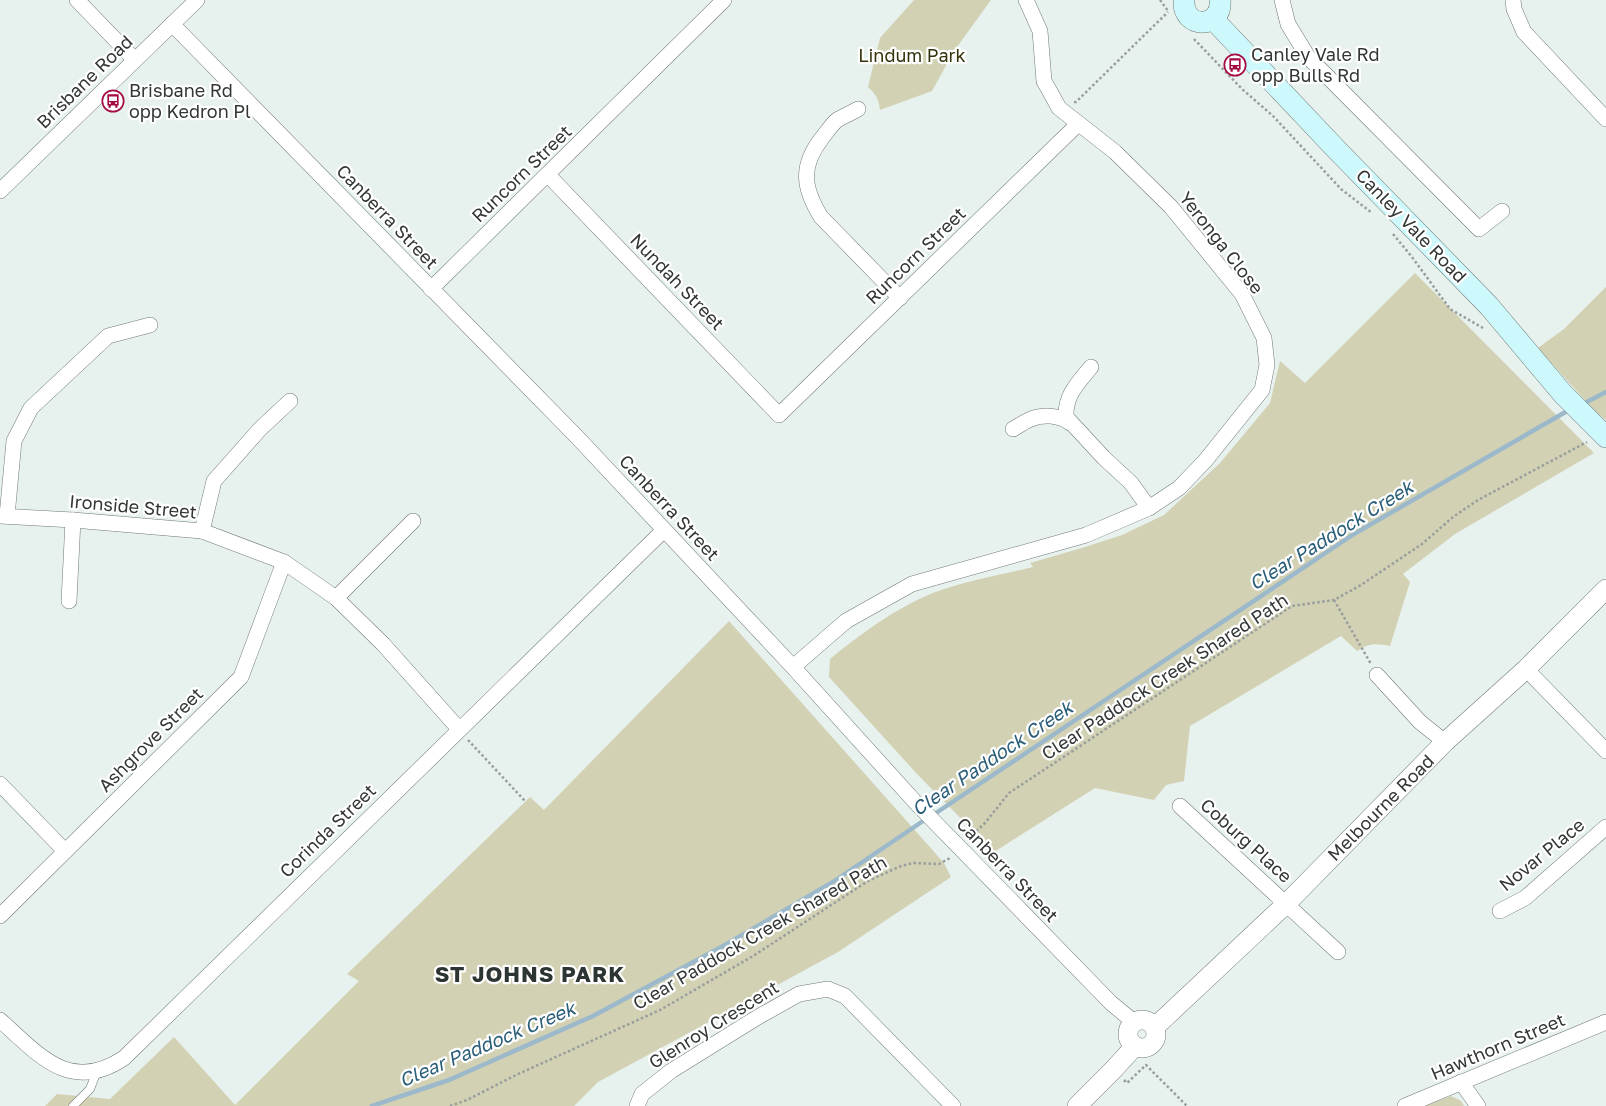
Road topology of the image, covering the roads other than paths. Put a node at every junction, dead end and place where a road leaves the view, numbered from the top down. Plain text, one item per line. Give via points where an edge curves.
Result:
1 (77, 0) edge
2 (197, 0) edge
3 (724, 0) edge
4 (1026, 0) edge
5 (1282, 0) edge
6 (1513, 0) edge
7 (1217, 9) edge
8 (1175, 10) edge
9 (172, 24) junction
10 (135, 60) junction
11 (858, 109) dead end
12 (1606, 119) edge
13 (1078, 124) junction
14 (548, 175) junction
15 (0, 191) edge
16 (1502, 211) dead end
17 (431, 289) junction
18 (900, 298) junction
19 (150, 325) dead end
20 (1091, 367) dead end
21 (290, 401) dead end
22 (779, 415) joint
23 (1070, 423) junction
24 (1013, 429) dead end
25 (1595, 433) edge
26 (1149, 508) junction
27 (4, 516) edge
28 (72, 520) junction
29 (413, 521) dead end
30 (664, 530) junction
31 (202, 531) junction
32 (284, 562) junction
33 (1606, 589) edge
34 (336, 598) junction
35 (68, 601) dead end
36 (793, 667) junction
37 (1526, 669) junction
38 (1377, 675) road end
39 (459, 729) junction
40 (1445, 742) junction
41 (1606, 751) edge
42 (0, 784) edge
43 (1180, 806) dead end
44 (1606, 827) edge
45 (65, 851) junction
46 (1287, 903) junction
47 (1500, 911) dead end
48 (0, 916) edge
49 (1338, 952) dead end
50 (0, 1020) edge
51 (1134, 1022) junction
52 (1606, 1022) edge
53 (1155, 1027) junction
54 (1135, 1046) junction
55 (98, 1071) junction
56 (1461, 1082) junction
57 (73, 1106) edge
58 (637, 1106) edge
59 (953, 1106) edge
60 (1077, 1106) edge
61 (1405, 1106) edge
62 (1478, 1106) edge

1 - 10 street
2 - 9 street, Brisbane Road
3 - 14 street, Runcorn Street
4 - 13 street, Yeronga Close via 1040,31 1044,80 1059,108
5 - 16 street via 1288,24 1308,57 1479,229
6 - 12 street via 1524,32
7 - 8 main road via 1203,22 1190,18 1184,9
7 - 25 main road, Canley Vale Road via 1336,149 1489,306
9 - 10 street, Brisbane Road
9 - 17 street, Canberra Street
10 - 15 street, Brisbane Road
11 - 18 street via 836,121 812,151 807,171 808,190 821,217
13 - 18 street, Runcorn Street
13 - 26 street, Yeronga Close via 1115,152 1171,207 1242,294 1264,338 1267,365 1262,390 1186,481
14 - 17 street, Runcorn Street
14 - 22 street, Nundah Street
17 - 30 street, Canberra Street
18 - 22 street, Runcorn Street
19 - 27 street via 108,336 31,408 14,440
20 - 23 street via 1071,391 1066,407
21 - 31 street via 214,481
23 - 24 street via 1052,416 1031,418
23 - 26 street via 1131,483
26 - 36 street, Yeronga Close via 1086,535 912,584 846,621
27 - 28 street, Ironside Street
28 - 31 street, Ironside Street
28 - 35 street
29 - 34 street
30 - 36 street, Canberra Street
30 - 39 street, Corinda Street
31 - 32 street, Ironside Street
32 - 34 street, Ironside Street
32 - 45 street, Ashgrove Street via 241,677
33 - 37 street, Melbourne Road
34 - 39 street, Ironside Street
36 - 51 street, Canberra Street via 916,804 1111,1003
37 - 40 street, Melbourne Road
37 - 41 street
38 - 40 street via 1420,722
39 - 55 street, Corinda Street via 124,1058
40 - 46 street, Melbourne Road
42 - 45 street
43 - 46 street, Coburg Place
44 - 47 street, Novar Place via 1524,898
45 - 48 street, Ashgrove Street
46 - 49 street, Coburg Place
46 - 53 street, Melbourne Road
50 - 55 street, Corinda Street via 49,1063 81,1073
51 - 53 street via 1146,1020
51 - 54 street via 1128,1032
52 - 56 street, Hawthorn Street
53 - 54 street via 1153,1043 1145,1048
54 - 60 street
55 - 57 lane via 90,1089
56 - 61 street, Hawthorn Street
56 - 62 street
58 - 59 street, Glenroy Crescent via 642,1094 671,1071 758,1017 799,994 828,989 845,996

